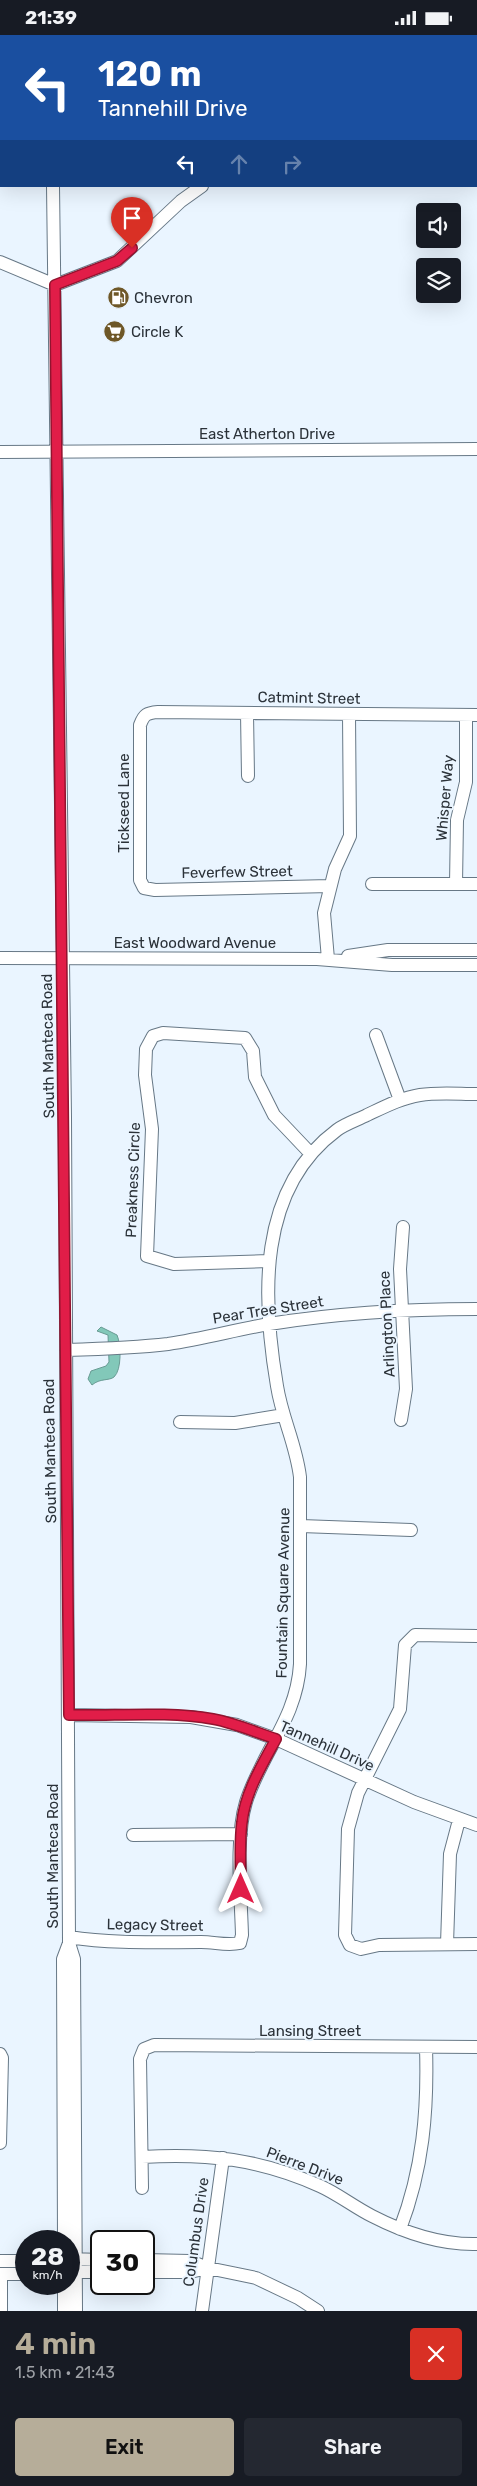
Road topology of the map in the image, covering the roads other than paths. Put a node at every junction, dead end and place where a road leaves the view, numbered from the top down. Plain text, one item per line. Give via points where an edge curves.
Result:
1 (53, 187) edge
2 (201, 187) edge
3 (0, 262) edge
4 (55, 285) junction
5 (477, 449) edge
6 (0, 452) edge
7 (57, 452) junction
8 (248, 713) junction
9 (350, 714) junction
10 (471, 716) edge
11 (143, 717) joint
12 (248, 776) dead end
13 (372, 884) dead end
14 (456, 884) junction
15 (477, 884) edge
16 (330, 886) junction
17 (144, 888) joint
18 (477, 950) edge
19 (0, 958) edge
20 (63, 959) junction
21 (328, 959) junction
22 (477, 965) edge
23 (376, 1035) dead end
24 (477, 1093) edge
25 (400, 1100) junction
26 (310, 1154) junction
27 (403, 1227) dead end
28 (268, 1261) junction
29 (477, 1309) edge
30 (402, 1310) junction
31 (269, 1324) junction
32 (66, 1350) junction
33 (284, 1415) junction
34 (401, 1420) dead end
35 (180, 1422) dead end
36 (301, 1526) junction
37 (411, 1530) dead end
38 (477, 1636) edge
39 (69, 1715) junction
40 (276, 1739) junction
41 (365, 1780) junction
42 (459, 1820) junction
43 (477, 1825) edge
44 (241, 1834) junction
45 (133, 1835) dead end
46 (69, 1940) junction
47 (240, 1943) joint
48 (447, 1944) junction
49 (477, 1944) edge
50 (426, 2047) junction
51 (477, 2047) edge
52 (0, 2054) edge
53 (0, 2141) edge
54 (142, 2157) junction
55 (223, 2158) junction
56 (142, 2188) dead end
57 (400, 2229) junction
58 (64, 2230) edge
59 (72, 2230) edge
60 (477, 2244) edge
61 (155, 2260) edge
62 (15, 2265) edge
63 (208, 2268) junction
64 (0, 2270) edge
65 (15, 2272) edge
66 (155, 2272) edge
67 (64, 2295) edge
68 (75, 2295) edge
69 (1, 2311) edge
70 (64, 2311) edge
71 (76, 2311) edge
72 (202, 2311) edge
73 (318, 2311) edge

1 - 4 street, South Manteca Road
2 - 4 street via 181,201 117,261
3 - 4 street
4 - 7 street, South Manteca Road
5 - 7 street, East Atherton Drive
6 - 7 street, East Atherton Drive
7 - 20 street, South Manteca Road
8 - 9 street, Catmint Street
8 - 11 street, Catmint Street via 158,712
8 - 12 street
9 - 10 street, Catmint Street
9 - 16 street via 350,835
10 - 14 street, Whisper Way via 466,782 458,820
11 - 17 street, Tickseed Lane via 140,725 140,880
13 - 14 street
14 - 15 street
16 - 17 street, Feverfew Street
16 - 21 street via 324,913
18 - 21 street, East Woodward Avenue via 388,950
19 - 20 street, East Woodward Avenue
20 - 21 street, East Woodward Avenue
20 - 32 street, South Manteca Road
21 - 22 street, East Woodward Avenue via 392,965
23 - 25 street
24 - 25 street, Fountain Square Avenue via 422,1095
25 - 26 street, Fountain Square Avenue via 337,1129
26 - 28 street, Fountain Square Avenue via 294,1179 275,1223
26 - 28 street, Preakness Circle via 274,1115 255,1077 253,1051 245,1038 163,1033 152,1036 146,1049 145,1075 152,1129 147,1256 174,1264
27 - 30 street, Arlington Place
28 - 31 street, Fountain Square Avenue
29 - 30 street, Pear Tree Street
30 - 31 street, Pear Tree Street
30 - 34 street, Arlington Place via 406,1389
31 - 32 street, Pear Tree Street via 169,1343 122,1349
31 - 33 street, Fountain Square Avenue via 277,1388
32 - 39 street, South Manteca Road
33 - 35 street via 235,1423
33 - 36 street, Fountain Square Avenue via 297,1453
36 - 37 street
36 - 40 street, Fountain Square Avenue via 299,1684 293,1706
38 - 41 street via 431,1634 410,1638 405,1645 400,1709
39 - 40 street, Tannehill Drive via 212,1719
39 - 46 street, South Manteca Road
40 - 41 street, Tannehill Drive
40 - 44 street, Fountain Square Avenue via 247,1801
41 - 42 street, Tannehill Drive
41 - 48 street via 348,1829 346,1935 350,1945 361,1949 379,1945
42 - 43 street, Tannehill Drive
42 - 48 street via 450,1854
44 - 45 street
44 - 47 street, Fountain Square Avenue
46 - 47 street, Legacy Street
46 - 58 street, South Manteca Road via 63,1959
46 - 59 street, South Manteca Road via 74,1959
48 - 49 street
50 - 51 street, Lansing Street
50 - 54 street, Lansing Street via 154,2045 144,2049 140,2059
50 - 57 street via 427,2103 423,2147 415,2186
52 - 53 street
54 - 55 street, Pierre Drive via 182,2154
54 - 56 street
55 - 57 street, Pierre Drive via 283,2172 319,2186
55 - 63 street, Columbus Drive
57 - 60 street, Pierre Drive via 439,2241
61 - 63 street via 190,2261
62 - 64 street
63 - 66 street via 190,2272
63 - 72 street, Columbus Drive
63 - 73 street via 256,2278
64 - 65 street
64 - 69 street
67 - 70 street
68 - 71 street, South Manteca Road

